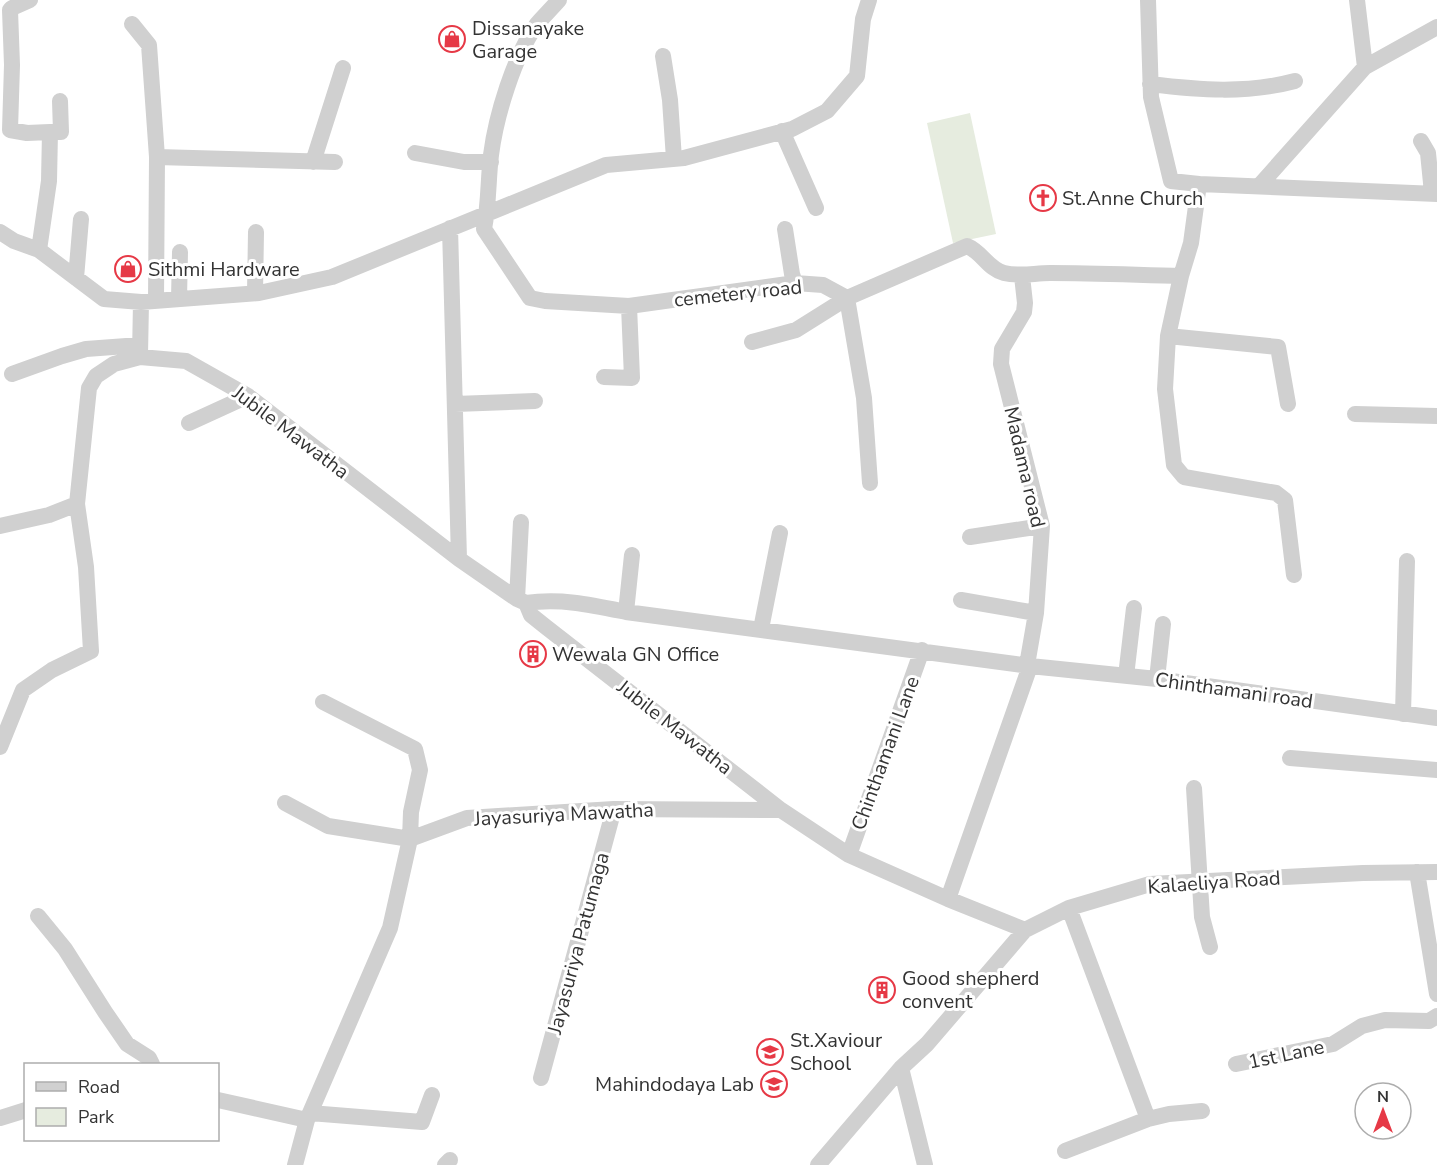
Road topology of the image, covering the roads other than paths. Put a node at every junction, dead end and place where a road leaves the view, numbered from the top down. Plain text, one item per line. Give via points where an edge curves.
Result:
1 (30, 0) edge
2 (559, 0) edge
3 (869, 0) edge
4 (1148, 0) edge
5 (1355, 0) edge
6 (132, 24) dead end
7 (1437, 27) edge
8 (663, 56) dead end
9 (343, 68) dead end
10 (1365, 68) junction
11 (1295, 81) dead end
12 (1150, 84) junction
13 (60, 101) dead end
14 (782, 131) junction
15 (50, 132) junction
16 (1421, 141) dead end
17 (415, 153) dead end
18 (157, 157) junction
19 (674, 159) junction
20 (313, 162) junction
21 (335, 162) dead end
22 (491, 162) junction
23 (1199, 184) junction
24 (1259, 186) junction
25 (1435, 194) edge
26 (816, 208) dead end
27 (487, 212) junction
28 (81, 219) dead end
29 (450, 228) junction
30 (785, 229) dead end
31 (0, 232) edge
32 (256, 232) dead end
33 (39, 250) junction
34 (180, 252) dead end
35 (1022, 276) junction
36 (1181, 276) junction
37 (76, 278) junction
38 (795, 283) junction
39 (255, 293) junction
40 (847, 298) junction
41 (179, 299) junction
42 (148, 301) junction
43 (629, 306) junction
44 (1168, 336) junction
45 (752, 342) dead end
46 (140, 351) junction
47 (12, 374) dead end
48 (604, 377) dead end
49 (248, 396) junction
50 (535, 401) dead end
51 (455, 404) junction
52 (1288, 404) dead end
53 (1355, 414) dead end
54 (1437, 416) edge
55 (189, 423) dead end
56 (870, 483) dead end
57 (77, 504) junction
58 (521, 522) dead end
59 (0, 525) edge
60 (1042, 526) junction
61 (780, 533) dead end
62 (970, 537) dead end
63 (632, 555) dead end
64 (459, 559) junction
65 (1407, 561) dead end
66 (1294, 575) dead end
67 (961, 600) dead end
68 (522, 601) junction
69 (1134, 608) dead end
70 (626, 612) junction
71 (1036, 613) junction
72 (1163, 624) dead end
73 (761, 629) junction
74 (922, 650) junction
75 (1029, 666) junction
76 (1126, 676) junction
77 (1157, 679) junction
78 (323, 702) dead end
79 (1402, 714) junction
80 (1437, 718) edge
81 (0, 747) edge
82 (1290, 758) dead end
83 (1437, 770) edge
84 (1194, 788) dead end
85 (285, 804) dead end
86 (614, 809) junction
87 (781, 810) junction
88 (410, 839) junction
89 (849, 855) junction
90 (1417, 872) junction
91 (1437, 872) edge
92 (1200, 881) junction
93 (948, 899) junction
94 (1070, 908) junction
95 (38, 916) dead end
96 (1024, 930) junction
97 (1210, 947) dead end
98 (1437, 994) edge
99 (1437, 1016) edge
100 (151, 1063) edge
101 (1236, 1064) dead end
102 (901, 1068) junction
103 (541, 1078) dead end
104 (432, 1095) dead end
105 (219, 1100) edge
106 (24, 1111) edge
107 (1202, 1111) dead end
108 (309, 1116) junction
109 (0, 1118) edge
110 (1148, 1119) junction
111 (1065, 1151) dead end
112 (295, 1165) edge
113 (818, 1165) edge
114 (925, 1165) edge

1 - 15 street via 10,10 10,130
2 - 22 street via 537,24 518,58
3 - 14 street via 857,76 827,111
4 - 12 street
5 - 10 street
6 - 18 street via 149,45
7 - 10 street
8 - 19 street
9 - 20 street
10 - 24 street
11 - 12 street via 1269,88 1216,90
12 - 23 street via 1171,181
13 - 15 street via 61,132
14 - 19 street
14 - 26 street
15 - 33 street via 49,181
16 - 25 street via 1428,153
17 - 22 street via 464,162
18 - 20 street
18 - 42 street
19 - 27 street via 606,165
20 - 21 street
22 - 27 street
23 - 24 street
23 - 36 street via 1191,243
24 - 25 street
27 - 29 street
27 - 43 street, cemetery road via 484,229 530,298
28 - 37 street
29 - 39 street via 332,277
29 - 51 street
30 - 38 street
31 - 33 street
32 - 39 street
33 - 37 street
34 - 41 street
35 - 36 street
35 - 40 street via 1002,273 967,246
35 - 60 street, Madama road via 1024,312 1002,349 1001,364
36 - 44 street
37 - 42 street via 104,299
38 - 40 street, cemetery road via 823,285
38 - 43 street, cemetery road
39 - 41 street
40 - 45 street via 796,330
40 - 56 street via 864,398
41 - 42 street
42 - 46 street
43 - 48 street via 632,378
44 - 52 street via 1278,347
44 - 66 street via 1165,389 1174,465 1184,477 1276,493 1285,500
46 - 47 street via 86,350
46 - 49 street, Jubile Mawatha via 186,361
46 - 57 street via 96,376 89,388
49 - 55 street
49 - 64 street, Jubile Mawatha
50 - 51 street
51 - 64 street
53 - 54 street
57 - 59 street via 49,515
57 - 81 street via 92,651 52,670 23,690
58 - 68 street
60 - 62 street
60 - 71 street, Madama road
61 - 73 street
63 - 70 street
64 - 68 street, Jubile Mawatha
65 - 79 street
67 - 71 street
68 - 70 street, Chinthamani road via 571,601
68 - 87 street, Jubile Mawatha via 531,615
69 - 76 street
70 - 73 street, Chinthamani road
71 - 75 street, Madama road
72 - 77 street
73 - 74 street, Chinthamani road
74 - 75 street, Chinthamani road
74 - 89 street, Chinthamani Lane
75 - 76 street, Chinthamani road
75 - 93 street, Madama road
76 - 77 street, Chinthamani road
77 - 79 street, Chinthamani road
78 - 88 street via 415,749 420,770
79 - 80 street, Chinthamani road
82 - 83 street
84 - 92 street
85 - 88 street via 328,826
86 - 87 street, Jayasuriya Mawatha
86 - 88 street, Jayasuriya Mawatha via 467,818
86 - 103 street, Jayasuriya Patumaga
87 - 89 street, Jubile Mawatha
88 - 108 street via 390,928
89 - 93 street, Jubile Mawatha
90 - 91 street, Kalaeliya Road
90 - 92 street, Kalaeliya Road
90 - 98 street
92 - 94 street, Kalaeliya Road via 1150,884
92 - 97 street via 1202,917
93 - 96 street, Jubile Mawatha
94 - 96 street, Kalaeliya Road
94 - 110 street
95 - 100 street via 65,948 127,1044
96 - 102 street, Kalaeliya Road via 927,1044
99 - 101 street, 1st Lane via 1430,1021 1385,1020 1362,1026 1333,1044
102 - 113 street, Kalaeliya Road
102 - 114 street
104 - 108 street via 422,1122
105 - 108 street
106 - 109 street
107 - 110 street
108 - 112 street
110 - 111 street

